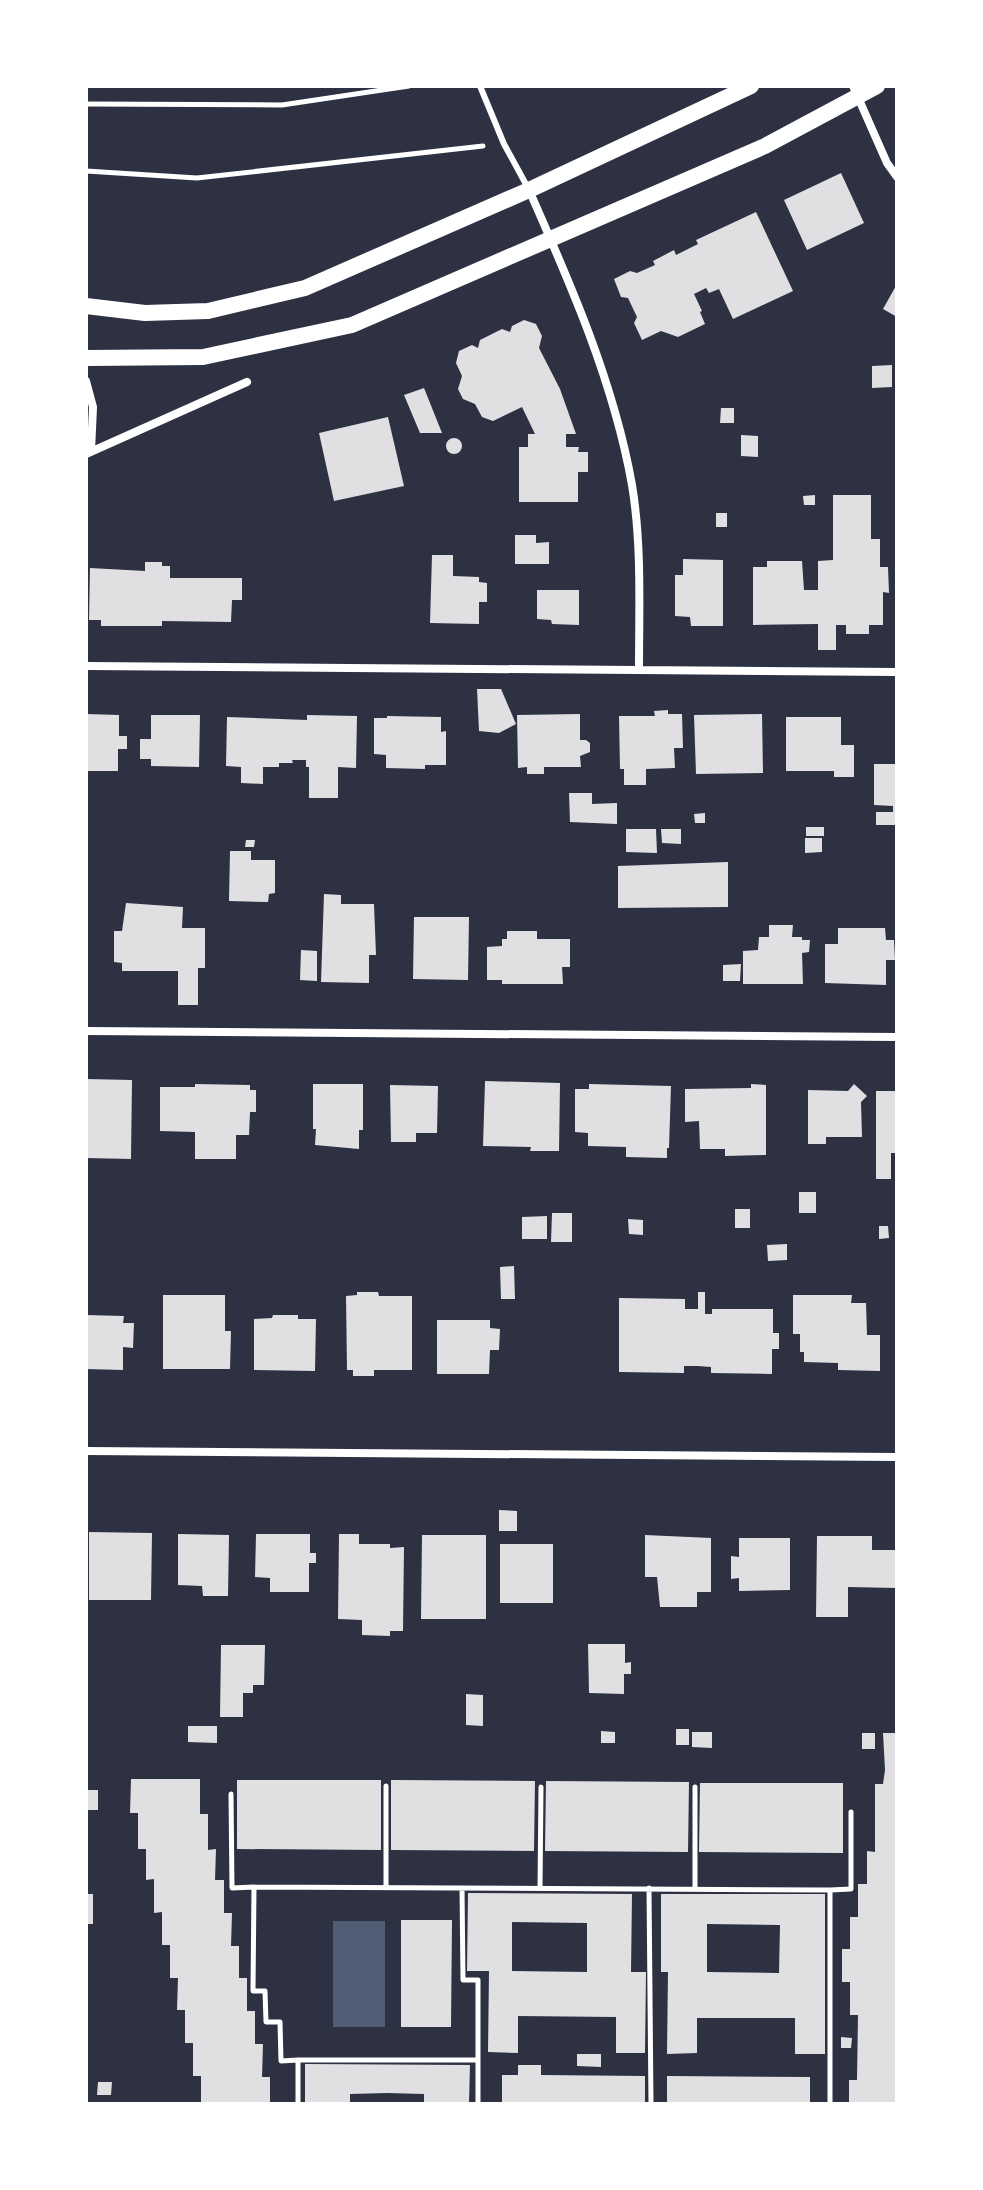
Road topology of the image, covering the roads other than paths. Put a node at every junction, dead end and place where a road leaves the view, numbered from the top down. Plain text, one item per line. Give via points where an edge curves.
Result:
1 (480, 86) edge
2 (751, 86) edge
3 (877, 86) edge
4 (855, 91) edge
5 (897, 177) edge
6 (529, 190) junction
7 (551, 239) junction
8 (88, 308) edge
9 (86, 358) edge
10 (86, 381) edge
11 (247, 382) dead end
12 (89, 453) edge
13 (86, 666) edge
14 (639, 669) junction
15 (897, 672) edge
16 (86, 1031) edge
17 (897, 1037) edge
18 (86, 1451) edge
19 (897, 1457) edge

1 - 6 lane
2 - 6 main road
3 - 4 main road
4 - 5 street
4 - 7 main road via 765,146
6 - 7 street
6 - 8 main road via 305,288 208,311
7 - 9 main road via 352,325 203,357
7 - 14 street via 609,388 622,437 639,559
10 - 12 street via 93,407
11 - 12 street
13 - 14 street
14 - 15 street
16 - 17 street
18 - 19 street

